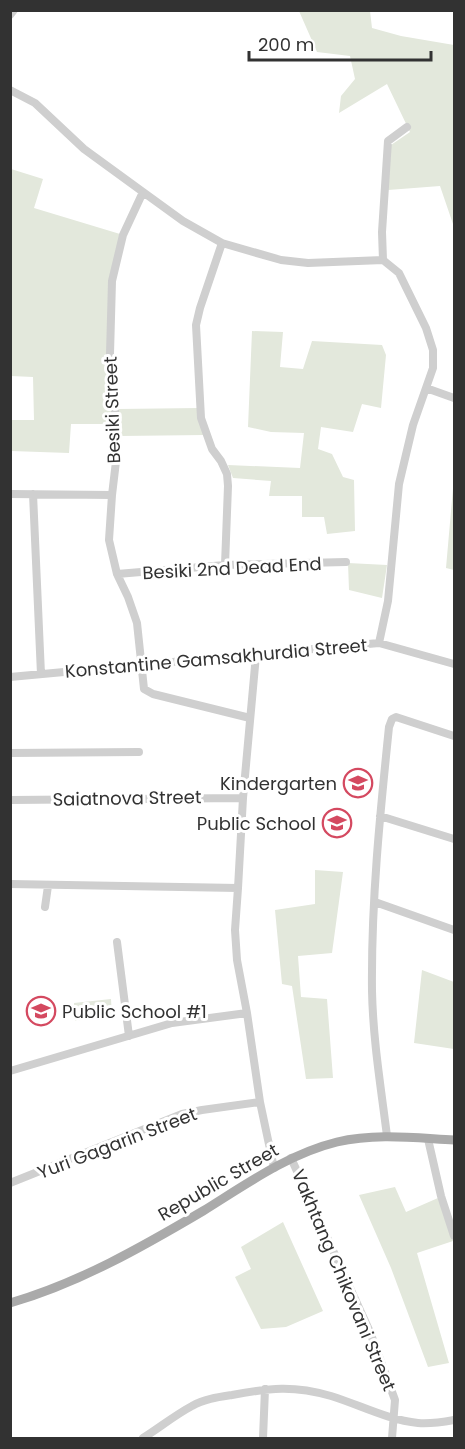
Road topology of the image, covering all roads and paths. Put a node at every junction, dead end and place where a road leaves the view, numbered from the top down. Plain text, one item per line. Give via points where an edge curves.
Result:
1 (14, 10) edge
2 (10, 15) edge
3 (10, 90) edge
4 (407, 127) dead end
5 (143, 192) junction
6 (222, 243) junction
7 (383, 260) junction
8 (426, 388) junction
9 (454, 398) edge
10 (10, 494) edge
11 (33, 494) junction
12 (112, 495) junction
13 (346, 562) dead end
14 (225, 565) junction
15 (117, 574) junction
16 (379, 643) junction
17 (255, 655) junction
18 (141, 664) junction
19 (454, 664) edge
20 (41, 674) junction
21 (10, 677) edge
22 (250, 718) junction
23 (454, 736) edge
24 (139, 752) dead end
25 (10, 753) edge
26 (243, 798) junction
27 (10, 800) edge
28 (380, 816) junction
29 (454, 839) edge
30 (10, 884) edge
31 (48, 885) junction
32 (238, 888) junction
33 (375, 902) junction
34 (45, 907) dead end
35 (454, 930) edge
36 (117, 942) dead end
37 (247, 1013) junction
38 (129, 1036) junction
39 (10, 1071) edge
40 (260, 1102) junction
41 (387, 1136) junction
42 (428, 1139) junction
43 (454, 1140) edge
44 (291, 1158) junction
45 (274, 1168) junction
46 (10, 1183) edge
47 (454, 1236) edge
48 (10, 1303) edge
49 (265, 1389) junction
50 (394, 1418) junction
51 (454, 1420) edge
52 (143, 1438) edge
53 (263, 1438) edge
54 (392, 1438) edge

1 - 2 street
3 - 5 street via 35,103 84,149
4 - 7 street via 388,141
5 - 6 street
5 - 12 street, Besiki Street via 123,235 112,281 110,354 117,453
6 - 7 street via 281,260 308,263
6 - 14 street via 196,325 201,418 212,449 227,474
7 - 8 street via 399,273 426,328 434,359
8 - 9 street
8 - 16 street via 399,484 388,602
10 - 11 street
11 - 12 street
11 - 20 street
12 - 15 street, Besiki Street via 109,540
13 - 14 street, Besiki 2nd Dead End
14 - 15 street, Besiki 2nd Dead End
15 - 18 street, Besiki Street via 137,623
16 - 17 street, Konstantine Gamsakhurdia Street
16 - 19 street, Konstantine Gamsakhurdia Street
17 - 18 street, Konstantine Gamsakhurdia Street
17 - 22 street
18 - 20 street, Konstantine Gamsakhurdia Street
18 - 22 street, Besiki Street via 144,689 153,694
20 - 21 street, Konstantine Gamsakhurdia Street
22 - 26 street
23 - 28 street via 401,717 392,719
24 - 25 street
26 - 27 street, Saiatnova Street
26 - 32 street
28 - 29 street
28 - 33 street
30 - 31 street
31 - 32 street
31 - 34 street
32 - 37 street via 237,960
33 - 35 street
33 - 41 street via 372,992
36 - 38 street
37 - 38 street via 172,1023
37 - 40 street
38 - 39 street
40 - 45 street
40 - 46 street, Yuri Gagarin Street via 182,1114
41 - 42 main road, Republic Street
41 - 44 main road, Republic Street via 335,1143
42 - 43 main road, Republic Street
42 - 47 street
44 - 45 main road, Republic Street
44 - 50 street, Vakhtang Chikovani Street via 370,1332 395,1400
45 - 48 main road, Republic Street via 126,1255 36,1296
49 - 50 street via 331,1396
49 - 52 street via 194,1405
49 - 53 street
50 - 51 street via 418,1423
50 - 54 street, Vakhtang Chikovani Street

